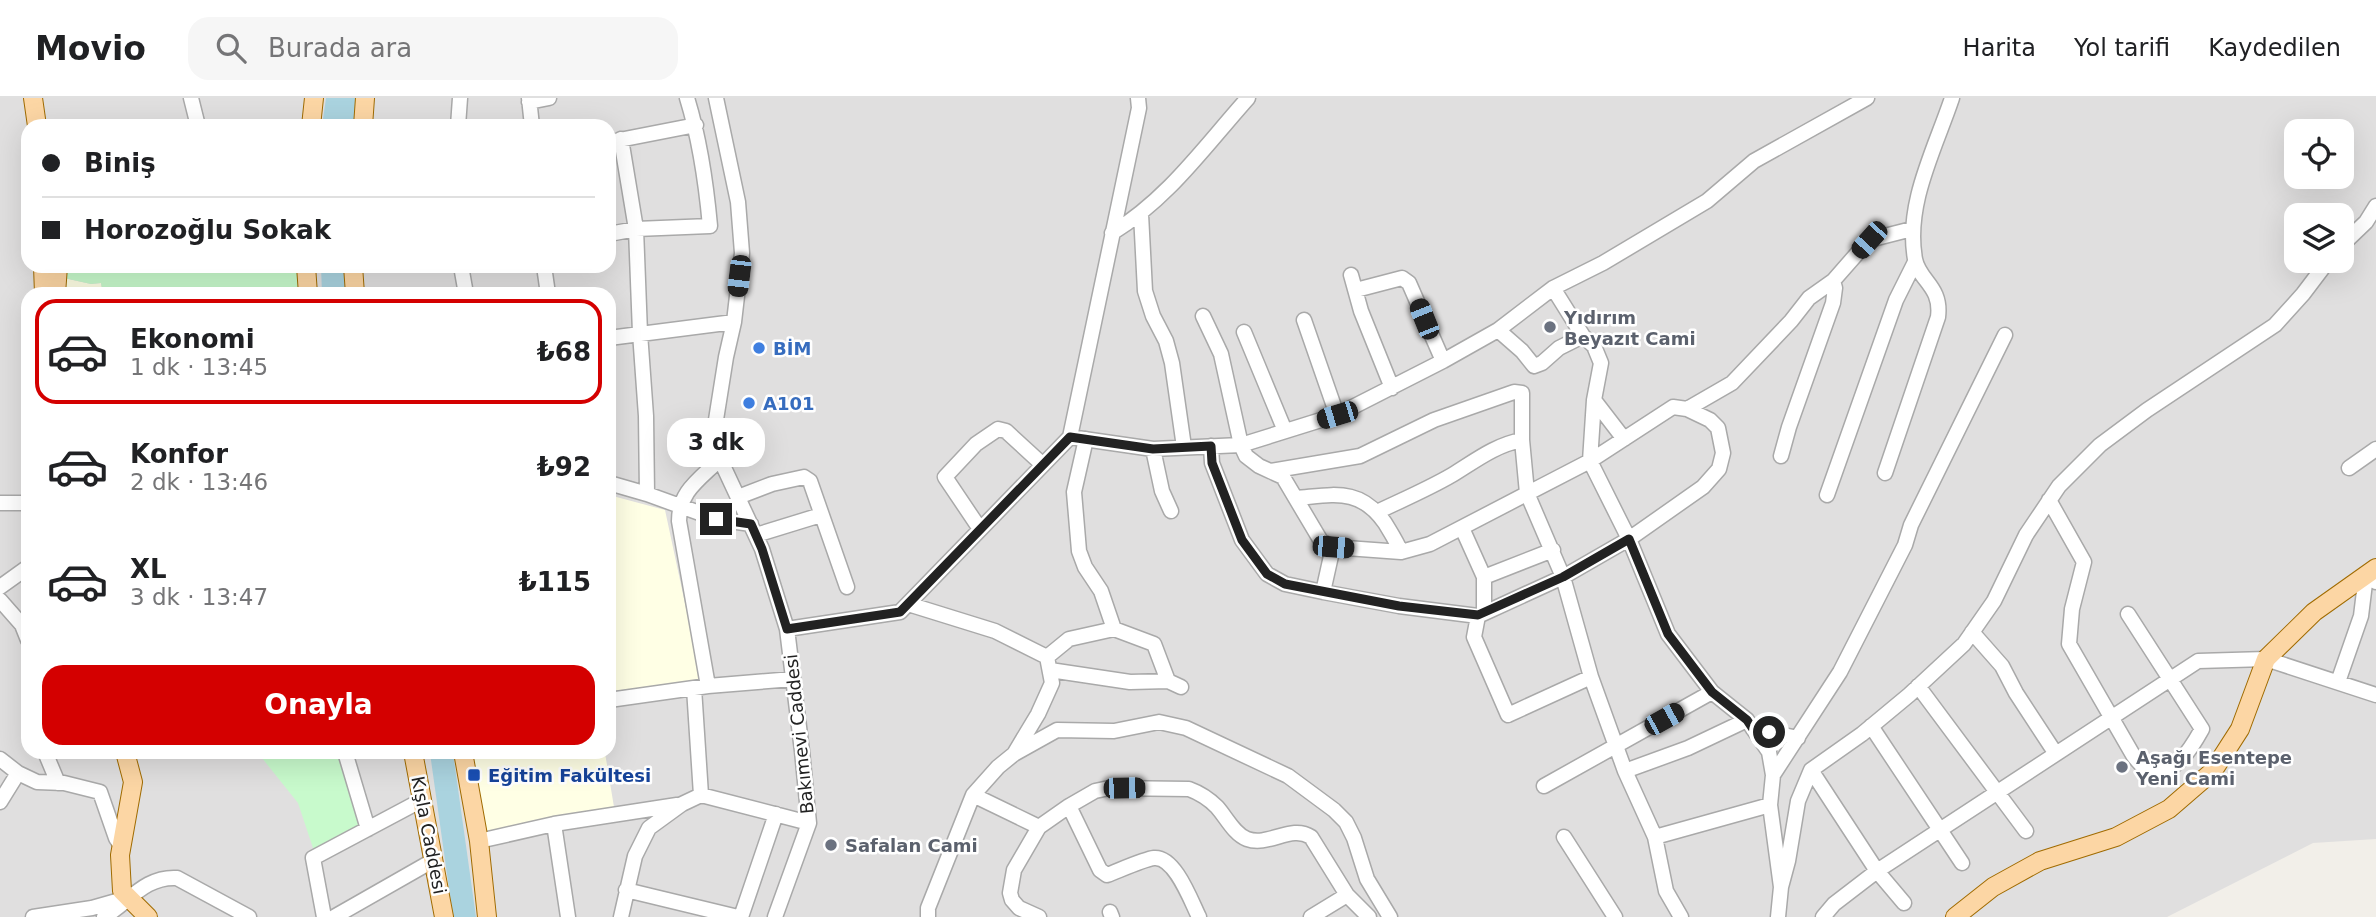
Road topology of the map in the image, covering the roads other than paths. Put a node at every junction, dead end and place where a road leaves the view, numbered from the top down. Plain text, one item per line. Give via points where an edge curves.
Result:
1 (33, 98) edge
2 (191, 98) edge
3 (314, 98) edge
4 (365, 98) edge
5 (460, 98) edge
6 (549, 98) edge
7 (687, 98) edge
8 (716, 98) edge
9 (1138, 98) edge
10 (1248, 98) edge
11 (1867, 98) edge
12 (1952, 98) edge
13 (529, 100) edge
14 (36, 119) edge
15 (196, 119) edge
16 (312, 119) edge
17 (364, 119) edge
18 (458, 119) edge
19 (531, 119) edge
20 (696, 125) junction
21 (616, 140) edge
22 (616, 144) edge
23 (2376, 206) edge
24 (1142, 214) junction
25 (636, 229) junction
26 (1912, 229) junction
27 (616, 233) edge
28 (1112, 233) junction
29 (2354, 234) edge
30 (1915, 262) junction
31 (2319, 273) edge
32 (1351, 275) dead end
33 (1833, 281) junction
34 (1553, 288) junction
35 (1356, 290) junction
36 (1203, 316) dead end
37 (1304, 320) dead end
38 (733, 322) junction
39 (1497, 330) junction
40 (1244, 332) dead end
41 (640, 334) junction
42 (2005, 335) dead end
43 (1583, 336) junction
44 (616, 337) edge
45 (1443, 361) junction
46 (1392, 387) junction
47 (1594, 400) junction
48 (1687, 409) junction
49 (1337, 415) junction
50 (1285, 432) junction
51 (1070, 437) junction
52 (1086, 439) junction
53 (1624, 439) junction
54 (1522, 440) junction
55 (1241, 445) junction
56 (1211, 446) junction
57 (1184, 447) junction
58 (1153, 449) junction
59 (2376, 449) edge
60 (1781, 456) dead end
61 (720, 459) junction
62 (1590, 461) junction
63 (1043, 465) junction
64 (2349, 468) dead end
65 (1270, 471) junction
66 (1885, 473) dead end
67 (616, 485) edge
68 (1527, 493) junction
69 (647, 494) junction
70 (1827, 495) dead end
71 (738, 497) junction
72 (1296, 498) junction
73 (2049, 500) junction
74 (0, 503) edge
75 (21, 503) edge
76 (679, 506) junction
77 (1171, 511) dead end
78 (1377, 512) junction
79 (821, 515) junction
80 (1462, 528) junction
81 (754, 529) junction
82 (980, 529) junction
83 (1629, 539) junction
84 (1333, 547) junction
85 (1553, 550) junction
86 (1401, 552) junction
87 (21, 572) edge
88 (2373, 575) edge
89 (1484, 577) junction
90 (1563, 577) junction
91 (0, 587) edge
92 (846, 587) dead end
93 (1323, 592) junction
94 (0, 600) edge
95 (908, 604) junction
96 (1481, 614) junction
97 (2128, 614) dead end
98 (21, 624) edge
99 (787, 629) junction
100 (1114, 629) junction
101 (1972, 632) junction
102 (2266, 659) junction
103 (1048, 663) junction
104 (1591, 677) junction
105 (793, 679) junction
106 (2171, 679) junction
107 (2338, 682) junction
108 (1918, 686) junction
109 (701, 687) junction
110 (1712, 692) junction
111 (2376, 695) edge
112 (616, 699) edge
113 (2112, 717) junction
114 (1750, 725) junction
115 (1871, 726) junction
116 (1798, 737) junction
117 (1615, 746) junction
118 (1013, 754) junction
119 (2056, 754) junction
120 (0, 759) edge
121 (48, 759) edge
122 (120, 759) edge
123 (127, 759) edge
124 (347, 759) edge
125 (414, 759) edge
126 (464, 759) edge
127 (1811, 770) junction
128 (1625, 771) junction
129 (18, 773) junction
130 (1773, 775) junction
131 (58, 783) junction
132 (1544, 786) dead end
133 (1996, 793) junction
134 (701, 795) junction
135 (973, 795) junction
136 (132, 797) junction
137 (422, 800) junction
138 (0, 802) edge
139 (682, 804) junction
140 (1770, 805) junction
141 (1069, 806) junction
142 (776, 814) junction
143 (809, 823) junction
144 (554, 824) junction
145 (1039, 827) junction
146 (368, 829) junction
147 (1939, 830) junction
148 (2026, 831) dead end
149 (1655, 837) junction
150 (1564, 838) dead end
151 (479, 841) junction
152 (122, 847) junction
153 (434, 860) junction
154 (1962, 863) dead end
155 (1877, 871) junction
156 (1781, 887) junction
157 (626, 890) junction
158 (1347, 895) junction
159 (128, 898) junction
160 (1904, 903) dead end
161 (33, 917) edge
162 (103, 917) edge
163 (148, 917) edge
164 (249, 917) edge
165 (324, 917) edge
166 (334, 917) edge
167 (444, 917) edge
168 (487, 917) edge
169 (568, 917) edge
170 (621, 917) edge
171 (739, 917) edge
172 (775, 917) edge
173 (928, 917) edge
174 (1039, 917) edge
175 (1199, 917) edge
176 (1311, 917) edge
177 (1369, 917) edge
178 (1390, 917) edge
179 (1615, 917) edge
180 (1681, 917) edge
181 (1778, 917) edge
182 (1823, 917) edge
183 (1955, 917) edge

1 - 14 main road
2 - 15 street
3 - 16 main road
4 - 17 main road
5 - 18 street
6 - 13 street
7 - 20 street
8 - 38 street, Bakımevi Caddesi via 738,202 742,253
9 - 28 street
10 - 24 street
11 - 34 street via 1754,161 1707,201
12 - 26 street via 1920,190
13 - 19 street
20 - 21 street
20 - 25 street via 710,226
22 - 25 street
23 - 29 street
24 - 28 street
24 - 57 street via 1145,291 1172,363
25 - 27 street
25 - 41 street
26 - 30 street
26 - 33 street via 1869,240
28 - 51 street
30 - 66 street via 1934,290 1938,317
30 - 70 street via 1896,300
31 - 73 street via 2275,325 2100,445
32 - 35 street
33 - 48 street via 1809,298 1732,383
33 - 60 street via 1833,303
34 - 39 street
34 - 43 street
35 - 45 street via 1402,278 1409,283
35 - 46 street via 1360,311
36 - 55 street via 1221,354
37 - 49 street
38 - 41 street
38 - 61 street, Bakımevi Caddesi via 715,426
39 - 43 street via 1534,366
39 - 45 street
40 - 50 street
41 - 44 street
41 - 69 street
42 - 116 street via 1840,672
43 - 47 street via 1594,346 1601,363
45 - 46 street
46 - 49 street
47 - 53 street
47 - 62 street
48 - 53 street via 1673,407
48 - 83 street via 1718,428 1723,453 1719,469 1703,487
49 - 50 street
50 - 55 street
51 - 52 street
51 - 63 street
52 - 58 street
52 - 100 street via 1074,492 1079,551 1101,591
53 - 62 street
54 - 65 street via 1522,393 1514,391 1434,420 1360,456
54 - 68 street
54 - 78 street via 1482,454 1452,475
55 - 56 street
55 - 65 street via 1246,456
56 - 57 street
56 - 93 street via 1212,463 1242,540 1267,574 1285,584
57 - 58 street
58 - 77 street
59 - 64 street
61 - 71 street, Bakımevi Caddesi
61 - 76 street
62 - 68 street
62 - 83 street
63 - 82 street
63 - 82 street via 1006,431 998,429 976,444 945,477
65 - 72 street via 1283,477
67 - 69 street
68 - 80 street
68 - 85 street
69 - 76 street
71 - 79 street via 804,477 810,481
71 - 81 street, Bakımevi Caddesi
72 - 78 street via 1339,494 1360,498
72 - 84 street via 1321,541
73 - 101 street
73 - 113 street via 2084,562 2069,644
74 - 75 street
76 - 81 street
76 - 109 street
78 - 86 street
79 - 81 street
79 - 92 street
80 - 86 street
80 - 89 street
81 - 99 street, Bakımevi Caddesi
82 - 95 street
83 - 90 street
83 - 110 street via 1668,634
84 - 86 street
84 - 93 street
85 - 89 street
85 - 90 street
87 - 91 street
88 - 102 main road via 2314,612
88 - 107 street
89 - 96 street
90 - 96 street
90 - 104 street
93 - 96 street
94 - 98 street
95 - 99 street via 900,612
95 - 103 street via 995,631
96 - 104 street via 1474,637 1508,715
97 - 106 street
99 - 105 street, Bakımevi Caddesi
100 - 103 street via 1069,639
100 - 103 street via 1154,645 1175,684 1130,682
101 - 108 street
101 - 119 street via 2002,666
102 - 106 street via 2198,661
102 - 107 street
102 - 183 main road via 2240,729 2213,771 2169,809 2116,837 2040,861 1993,887
103 - 118 street via 1052,683
104 - 117 street
105 - 109 street
105 - 143 street, Bakımevi Caddesi
106 - 113 street
106 - 113 street via 2202,730 2190,752 2173,767 2146,769
107 - 111 street
108 - 115 street
108 - 133 street
109 - 112 street
109 - 134 street
110 - 114 street
110 - 117 street
113 - 119 street
114 - 116 street
114 - 128 street
114 - 130 street via 1769,752
115 - 127 street
115 - 147 street
116 - 130 street
117 - 128 street
117 - 132 street
118 - 135 street
118 - 178 street via 1057,730 1114,731 1159,722 1186,728 1288,776 1334,810 1346,822 1367,879
119 - 133 street
120 - 129 street
121 - 131 street
122 - 136 main road
123 - 136 main road
124 - 146 street
125 - 137 main road, Kışla Caddesi
126 - 151 main road
127 - 155 street
127 - 156 street via 1798,802
128 - 149 street
129 - 131 street via 37,782
129 - 138 street
130 - 140 street
131 - 152 street via 100,792
133 - 147 street
133 - 148 street
134 - 139 street
134 - 142 street
135 - 145 street
135 - 173 street
136 - 152 main road
137 - 146 street
137 - 153 main road, Kışla Caddesi
139 - 144 street
139 - 157 street via 649,828
140 - 149 street
140 - 156 street
141 - 145 street
141 - 158 street via 1109,788 1189,789 1216,807 1246,839 1269,840 1297,833 1311,837
141 - 175 street via 1100,870 1107,875 1155,857 1169,862
142 - 143 street
142 - 171 street
143 - 172 street, Bakımevi Caddesi
144 - 151 street
144 - 169 street
145 - 174 street via 1014,870 1010,893 1019,908
146 - 165 street via 313,858
147 - 154 street
147 - 155 street
149 - 180 street via 1667,891
150 - 179 street
151 - 168 main road
152 - 159 main road via 122,891
153 - 166 street
153 - 167 main road, Kışla Caddesi
155 - 160 street
155 - 182 street
156 - 181 street
157 - 170 street
157 - 171 street
158 - 176 street
158 - 177 street
159 - 161 street
159 - 162 street
159 - 163 main road
159 - 164 street via 150,881 177,878

